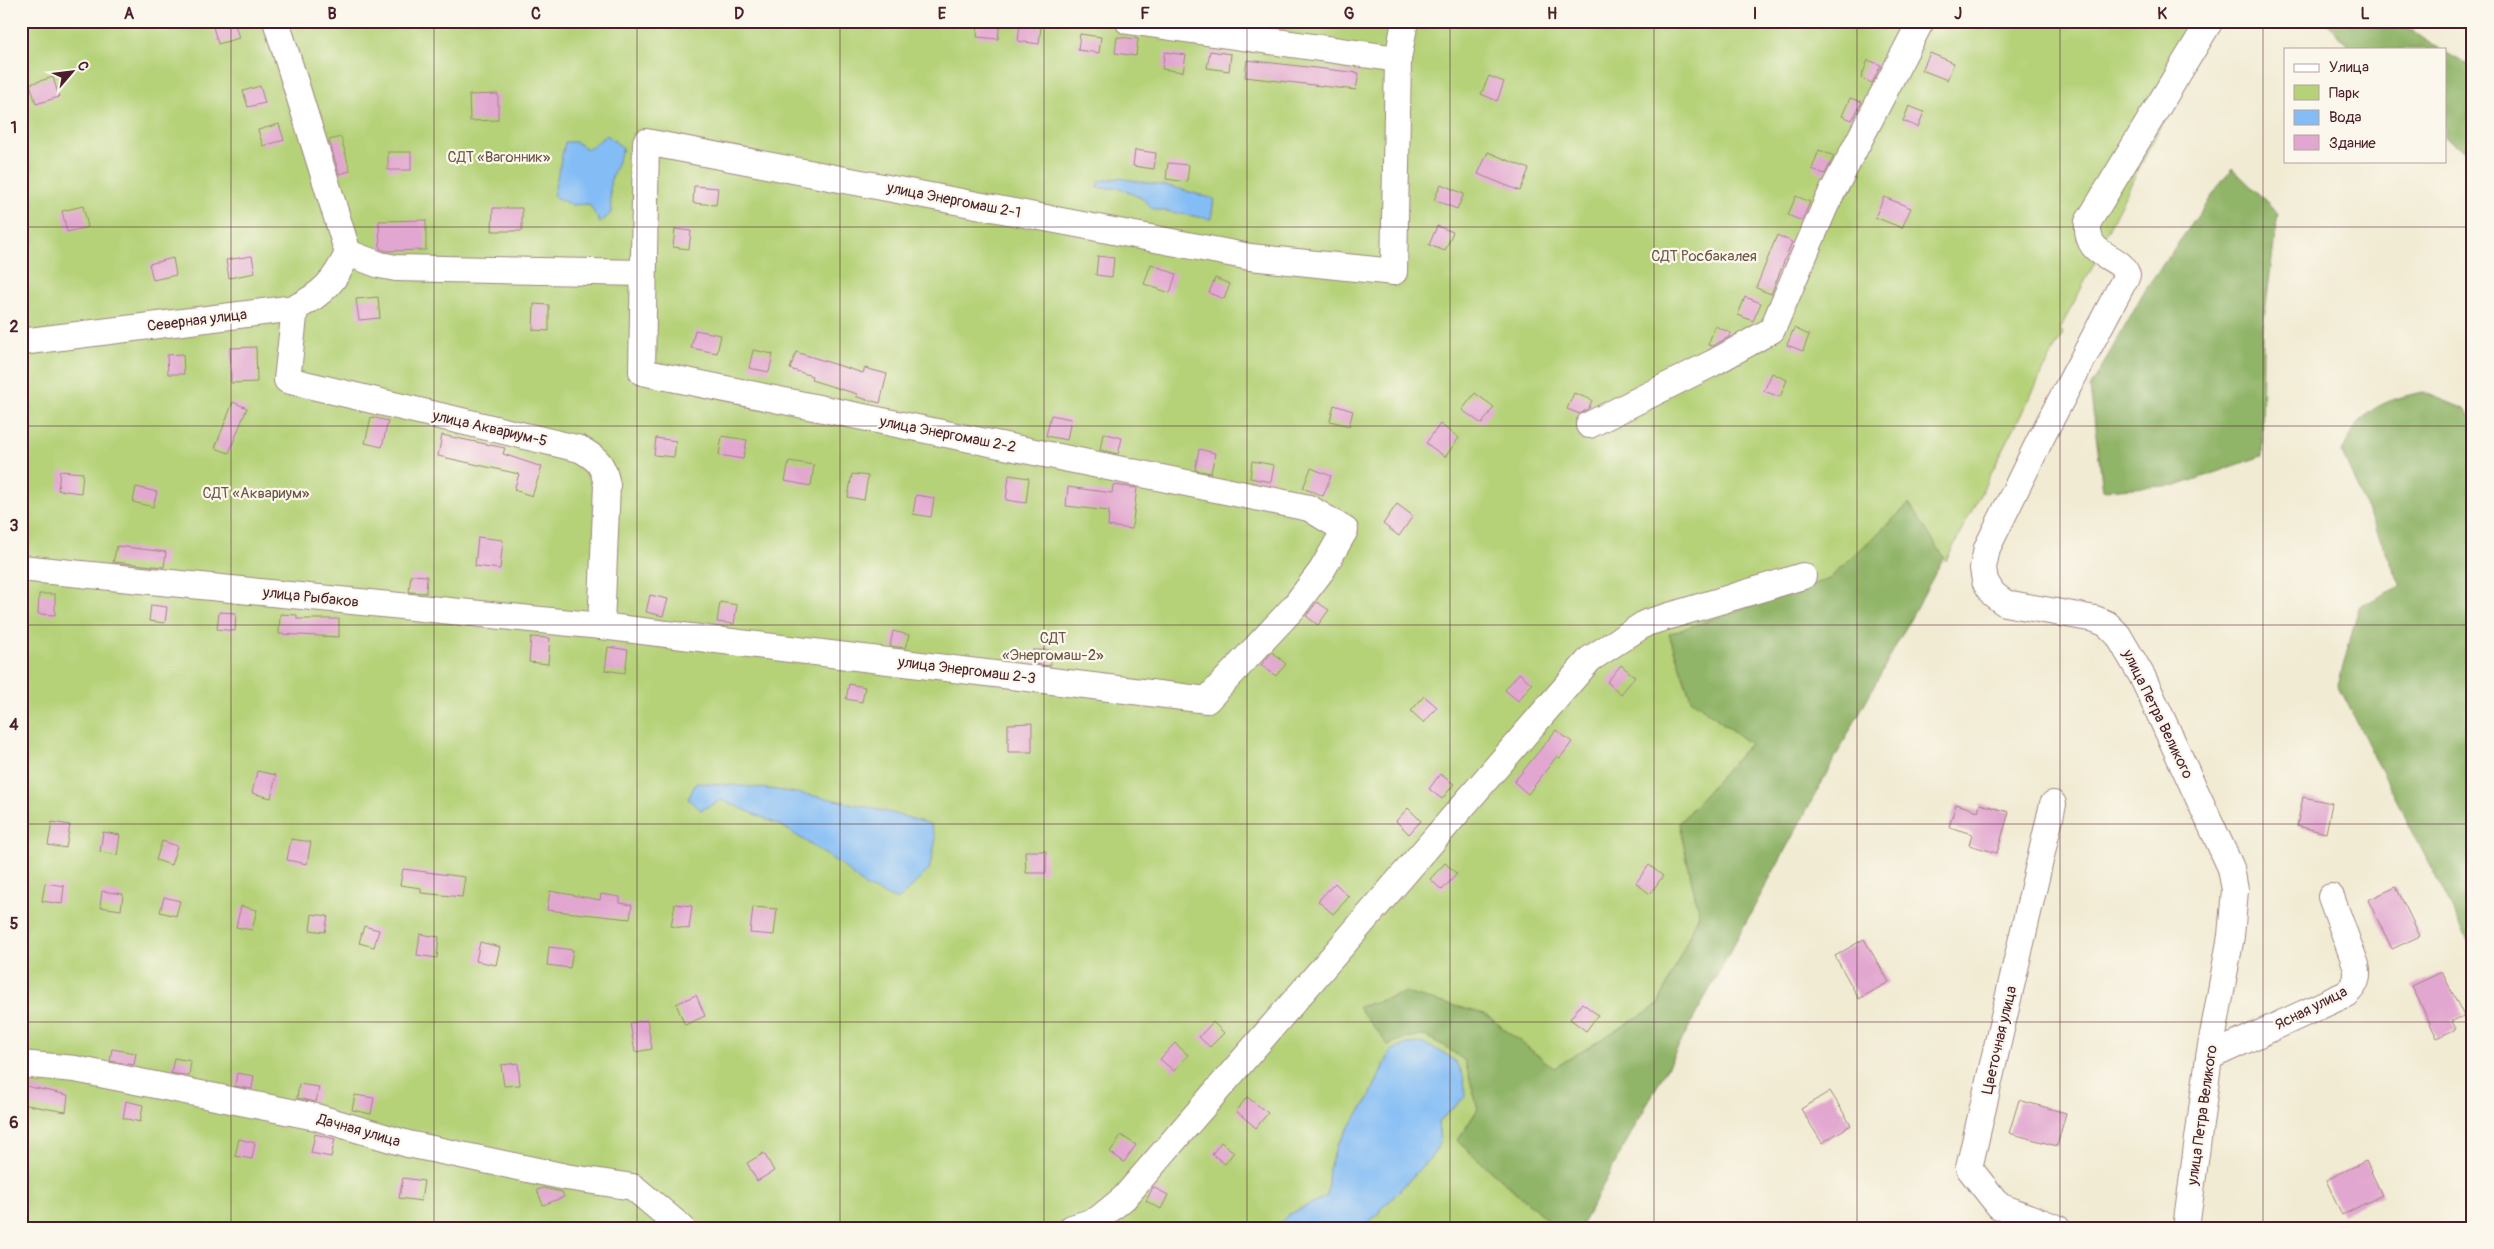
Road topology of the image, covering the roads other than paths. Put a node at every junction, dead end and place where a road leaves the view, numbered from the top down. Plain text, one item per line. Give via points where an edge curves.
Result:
1 (276, 21) edge
2 (1128, 21) edge
3 (1405, 21) edge
4 (1921, 21) edge
5 (2210, 21) edge
6 (1398, 59) junction
7 (348, 252) junction
8 (643, 274) junction
9 (295, 308) junction
10 (21, 342) edge
11 (1588, 425) dead end
12 (21, 568) edge
13 (1803, 576) dead end
14 (1294, 607) joint
15 (600, 626) junction
16 (2053, 804) dead end
17 (2331, 897) dead end
18 (2209, 1057) junction
19 (21, 1064) edge
20 (682, 1228) edge
21 (1072, 1228) edge
22 (2057, 1228) edge
23 (2186, 1228) edge

1 - 7 street
2 - 6 street
3 - 6 street
4 - 11 street via 1826,204 1772,330
5 - 18 street, улица Петра Великого via 2088,222 2087,235 2095,247 2124,268 2127,275 2042,436 1987,548 1982,568 1993,594 2004,603 2095,618 2107,624 2118,635 2142,676 2231,868 2235,890 2231,936
6 - 8 street, улица Энергомаш 2-1 via 1394,272 1250,257 646,142
7 - 8 street via 396,268
7 - 9 street, Северная улица via 332,282 316,298
8 - 14 street, улица Энергомаш 2-2 via 642,372 1309,508 1345,530 1322,570
9 - 10 street, Северная улица
9 - 15 street, улица Аквариум-5 via 287,380 580,449 604,468 607,484
12 - 15 street, улица Рыбаков
13 - 21 street via 1646,623 1590,659 1124,1198 1097,1220
14 - 15 street, улица Энергомаш 2-3 via 1207,700
16 - 22 street, Цветочная улица via 1969,1168 1999,1206
17 - 18 street, Ясная улица via 2356,964 2358,976 2354,986 2346,994
18 - 23 street, улица Петра Великого
19 - 20 street, Дачная улица via 75,1069 143,1082 316,1117 408,1144 492,1162 633,1186

